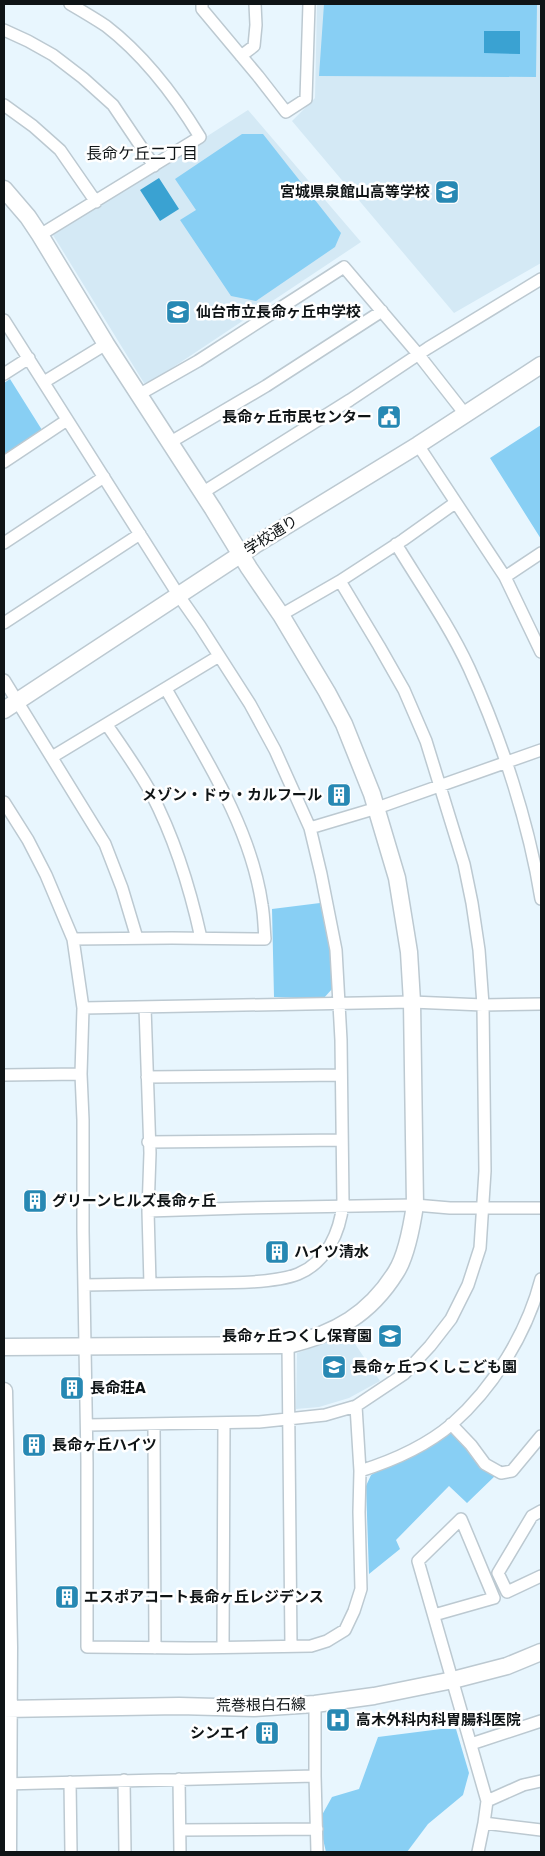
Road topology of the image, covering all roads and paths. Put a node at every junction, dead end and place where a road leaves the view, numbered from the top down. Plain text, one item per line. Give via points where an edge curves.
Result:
1 (70, 4) edge
2 (202, 4) edge
3 (255, 4) edge
4 (309, 4) edge
5 (4, 30) edge
6 (241, 56) junction
7 (4, 106) edge
8 (154, 166) junction
9 (4, 189) edge
10 (96, 202) junction
11 (40, 235) junction
12 (541, 279) edge
13 (382, 311) junction
14 (4, 320) edge
15 (106, 344) junction
16 (418, 354) junction
17 (29, 358) junction
18 (541, 364) edge
19 (4, 374) edge
20 (44, 382) junction
21 (140, 394) junction
22 (465, 414) junction
23 (67, 420) junction
24 (169, 443) junction
25 (418, 445) junction
26 (4, 462) edge
27 (104, 477) junction
28 (202, 493) junction
29 (455, 503) junction
30 (140, 534) junction
31 (4, 543) edge
32 (396, 544) junction
33 (541, 553) edge
34 (240, 555) junction
35 (505, 577) junction
36 (340, 581) junction
37 (179, 596) junction
38 (281, 615) junction
39 (4, 623) edge
40 (538, 638) edge
41 (541, 652) edge
42 (219, 656) junction
43 (4, 680) edge
44 (166, 689) junction
45 (10, 705) edge
46 (107, 725) junction
47 (541, 750) edge
48 (52, 757) junction
49 (506, 763) junction
50 (440, 786) junction
51 (4, 802) edge
52 (377, 808) junction
53 (310, 828) junction
54 (541, 900) edge
55 (137, 938) junction
56 (201, 938) junction
57 (72, 939) junction
58 (412, 1002) junction
59 (541, 1004) edge
60 (339, 1005) junction
61 (483, 1005) junction
62 (145, 1007) junction
63 (83, 1008) junction
64 (81, 1074) junction
65 (4, 1075) edge
66 (341, 1075) junction
67 (147, 1077) junction
68 (342, 1140) junction
69 (148, 1142) junction
70 (415, 1206) junction
71 (343, 1207) junction
72 (484, 1208) junction
73 (541, 1208) edge
74 (148, 1211) junction
75 (541, 1279) edge
76 (150, 1284) junction
77 (84, 1285) junction
78 (288, 1345) junction
79 (86, 1347) junction
80 (4, 1348) edge
81 (4, 1391) edge
82 (356, 1406) junction
83 (289, 1420) junction
84 (224, 1423) junction
85 (87, 1424) junction
86 (154, 1424) junction
87 (451, 1424) junction
88 (541, 1436) edge
89 (360, 1472) junction
90 (541, 1511) edge
91 (541, 1576) edge
92 (434, 1615) junction
93 (291, 1646) junction
94 (223, 1647) junction
95 (155, 1648) junction
96 (541, 1652) edge
97 (453, 1680) junction
98 (315, 1704) junction
99 (6, 1709) edge
100 (541, 1721) edge
101 (471, 1744) junction
102 (315, 1776) junction
103 (179, 1779) junction
104 (124, 1780) junction
105 (541, 1781) edge
106 (70, 1782) junction
107 (6, 1784) edge
108 (487, 1801) junction
109 (484, 1823) junction
110 (180, 1830) junction
111 (317, 1830) junction
112 (541, 1830) edge
113 (8, 1852) edge
114 (71, 1852) edge
115 (125, 1852) edge
116 (180, 1852) edge
117 (318, 1852) edge
118 (478, 1852) edge

1 - 8 street via 106,27 164,82 200,137
2 - 6 street via 202,9
3 - 6 street via 254,46
4 - 6 street via 306,100 286,112
5 - 8 street via 53,55 113,104
7 - 10 street via 60,150
8 - 10 street
9 - 11 street
10 - 11 street
11 - 15 street
12 - 16 street
13 - 16 street
13 - 21 street via 344,267 198,361
13 - 24 street via 266,386
14 - 17 street
15 - 20 street
15 - 21 street
16 - 22 street
16 - 28 street
17 - 19 street
17 - 20 street
18 - 22 street, 学校通り
20 - 23 street
21 - 24 street
22 - 25 street, 学校通り
23 - 26 street
23 - 27 street
24 - 28 street
25 - 29 street
25 - 34 street, 学校通り
27 - 30 street
27 - 31 street
28 - 34 street
29 - 32 street
29 - 35 street
30 - 37 street
30 - 39 street
32 - 36 street
32 - 49 street via 468,667
33 - 35 street
34 - 37 street, 学校通り
34 - 38 street
35 - 40 street
36 - 38 street
36 - 50 street via 404,690 426,741
37 - 42 street
37 - 45 street, 学校通り
38 - 52 street via 344,724
40 - 41 street
42 - 44 street
42 - 53 street via 275,750
43 - 45 street
44 - 46 street
44 - 56 street via 205,758 244,838 262,904 265,939
45 - 48 street
46 - 48 street
46 - 56 street via 150,792 170,833 185,873
47 - 49 street
48 - 55 street via 105,844
49 - 50 street
49 - 54 street via 532,853
50 - 52 street
50 - 61 street via 464,864 472,903
51 - 57 street via 46,874
52 - 53 street
52 - 58 street via 397,878 409,952
53 - 60 street via 336,950
55 - 56 street
55 - 57 street
57 - 63 street
58 - 60 street
58 - 61 street
58 - 70 street
59 - 61 street
60 - 62 street
60 - 66 street
61 - 72 street
62 - 63 street
62 - 67 street
63 - 64 street
64 - 65 street
64 - 77 street
66 - 67 street
66 - 68 street
67 - 69 street
68 - 69 street
68 - 71 street
69 - 74 street
70 - 71 street
70 - 72 street
70 - 78 street via 410,1234 397,1271 371,1303 347,1324 317,1338
71 - 74 street
71 - 76 street via 342,1218 328,1251 298,1274 266,1281
72 - 73 street
72 - 82 street via 480,1248 452,1319 404,1374
74 - 76 street
75 - 87 street via 536,1300 510,1354 479,1396
76 - 77 street
77 - 79 street
78 - 79 street
78 - 83 street
79 - 80 street
79 - 85 street
81 - 99 street via 9,1647
82 - 83 street
82 - 89 street
83 - 84 street
83 - 93 street
84 - 86 street
84 - 94 street
85 - 86 street
85 - 95 street via 87,1647
86 - 95 street
87 - 88 street via 486,1464 500,1473 512,1471
87 - 89 street via 388,1462
89 - 93 street via 361,1588 354,1611 346,1630 327,1641 311,1646
90 - 91 street via 532,1516 498,1573 507,1592
92 - 92 street via 418,1561 461,1519 494,1598
92 - 97 street
93 - 94 street
94 - 95 street
96 - 97 street, 荒巻根白石線 via 507,1666
97 - 98 street, 荒巻根白石線
97 - 101 street
98 - 99 street, 荒巻根白石線 via 254,1708
98 - 102 street
99 - 107 street
100 - 101 street
101 - 108 street
102 - 103 street
102 - 111 street
103 - 104 street
103 - 110 street
104 - 106 street
104 - 115 street
105 - 108 street via 523,1785
106 - 107 street
106 - 114 street
107 - 113 street
108 - 109 street
109 - 112 street
109 - 118 street
110 - 111 street
110 - 116 street
111 - 117 street

